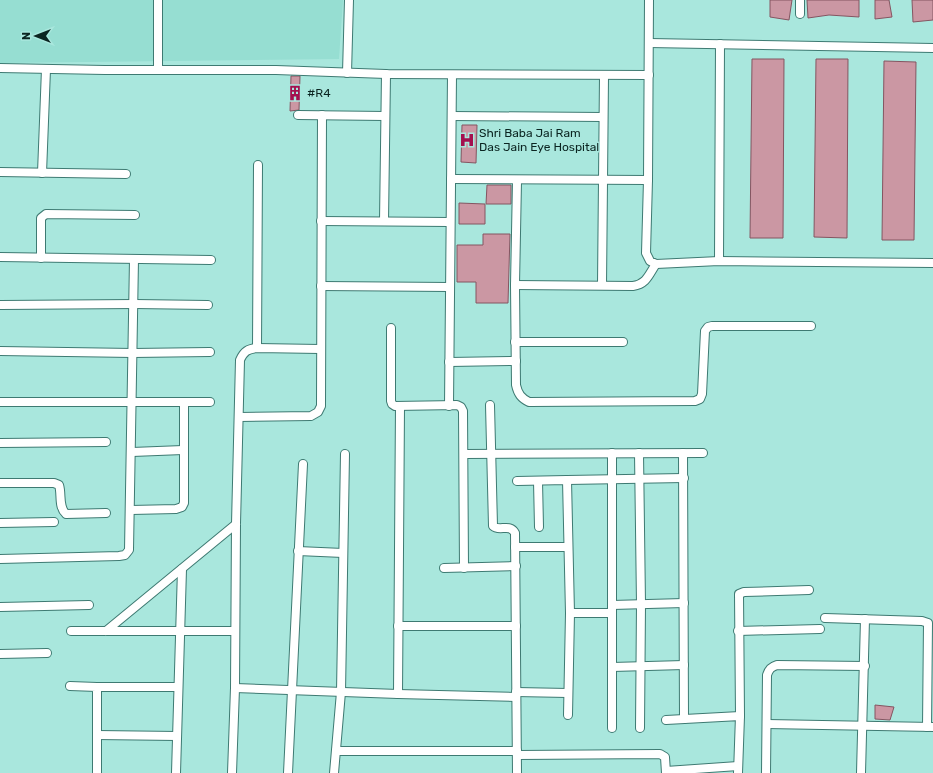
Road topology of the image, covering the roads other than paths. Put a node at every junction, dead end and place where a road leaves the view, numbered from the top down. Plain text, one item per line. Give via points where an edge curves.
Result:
1 (158, 0) edge
2 (349, 0) edge
3 (649, 0) edge
4 (800, 0) edge
5 (800, 14) dead end
6 (649, 43) junction
7 (720, 44) junction
8 (933, 48) edge
9 (0, 68) edge
10 (46, 69) junction
11 (158, 69) junction
12 (347, 72) junction
13 (386, 74) junction
14 (452, 75) junction
15 (648, 75) junction
16 (604, 76) junction
17 (298, 115) dead end
18 (322, 115) junction
19 (385, 116) junction
20 (452, 116) junction
21 (603, 118) junction
22 (258, 165) dead end
23 (0, 172) edge
24 (42, 173) junction
25 (126, 174) dead end
26 (451, 179) junction
27 (603, 180) junction
28 (648, 180) junction
29 (517, 181) junction
30 (135, 215) dead end
31 (321, 221) junction
32 (384, 222) junction
33 (450, 222) junction
34 (0, 257) edge
35 (41, 258) junction
36 (134, 259) junction
37 (211, 260) dead end
38 (719, 261) junction
39 (656, 264) junction
40 (933, 264) edge
41 (515, 285) junction
42 (602, 285) junction
43 (321, 286) junction
44 (450, 287) junction
45 (135, 304) junction
46 (0, 305) edge
47 (208, 305) dead end
48 (811, 326) dead end
49 (391, 328) dead end
50 (515, 342) junction
51 (623, 342) dead end
52 (257, 348) junction
53 (320, 349) junction
54 (0, 351) edge
55 (210, 352) dead end
56 (134, 353) junction
57 (516, 361) junction
58 (449, 362) junction
59 (0, 402) edge
60 (132, 402) junction
61 (184, 402) junction
62 (210, 402) dead end
63 (490, 405) dead end
64 (400, 406) junction
65 (449, 406) junction
66 (239, 417) junction
67 (106, 442) dead end
68 (0, 443) edge
69 (183, 450) junction
70 (132, 452) junction
71 (612, 453) junction
72 (639, 453) junction
73 (683, 453) junction
74 (703, 453) dead end
75 (345, 454) dead end
76 (464, 454) junction
77 (491, 454) junction
78 (303, 464) dead end
79 (638, 478) junction
80 (684, 478) junction
81 (612, 479) junction
82 (567, 480) junction
83 (517, 481) dead end
84 (538, 481) junction
85 (0, 483) edge
86 (131, 510) junction
87 (106, 513) dead end
88 (54, 522) dead end
89 (0, 523) edge
90 (236, 524) junction
91 (539, 527) dead end
92 (515, 547) junction
93 (568, 547) junction
94 (298, 551) junction
95 (344, 553) junction
96 (0, 559) edge
97 (516, 566) junction
98 (444, 568) dead end
99 (464, 568) junction
100 (182, 569) junction
101 (810, 590) dead end
102 (641, 604) junction
103 (684, 604) junction
104 (89, 605) dead end
105 (0, 608) edge
106 (612, 609) junction
107 (570, 613) junction
108 (825, 618) dead end
109 (865, 619) junction
110 (398, 626) junction
111 (516, 626) junction
112 (820, 629) dead end
113 (72, 631) dead end
114 (106, 631) junction
115 (180, 631) junction
116 (235, 631) junction
117 (738, 632) junction
118 (47, 653) dead end
119 (0, 654) edge
120 (684, 665) junction
121 (640, 666) junction
122 (864, 666) junction
123 (612, 667) junction
124 (70, 686) dead end
125 (97, 687) junction
126 (178, 687) junction
127 (235, 688) junction
128 (292, 690) junction
129 (341, 692) junction
130 (568, 693) junction
131 (398, 694) junction
132 (516, 695) junction
133 (568, 715) dead end
134 (740, 716) junction
135 (684, 719) junction
136 (666, 720) dead end
137 (767, 724) junction
138 (863, 726) junction
139 (930, 727) edge
140 (612, 728) dead end
141 (640, 728) dead end
142 (97, 735) junction
143 (177, 736) junction
144 (336, 751) junction
145 (517, 753) junction
146 (738, 769) edge
147 (666, 772) edge
148 (97, 773) edge
149 (176, 773) edge
150 (232, 773) edge
151 (288, 773) edge
152 (334, 773) edge
153 (517, 773) edge
154 (766, 773) edge
155 (861, 773) edge

1 - 11 street
2 - 12 street
3 - 6 street
4 - 5 street
6 - 7 street
6 - 15 street
7 - 8 street
7 - 38 street
9 - 10 street
10 - 11 street
10 - 24 street
11 - 12 street
12 - 13 street
13 - 14 street
13 - 19 street
14 - 16 street
14 - 20 street
15 - 16 street
15 - 28 street
16 - 21 street
17 - 18 street
18 - 19 street
18 - 31 street
19 - 32 street
20 - 21 street
20 - 26 street
21 - 27 street
22 - 52 street
23 - 24 street
24 - 25 street
26 - 29 street
26 - 33 street
27 - 28 street
27 - 29 street
27 - 42 street
28 - 39 street via 646,253 650,261
29 - 41 street
30 - 35 street via 46,214 41,218
31 - 32 street
31 - 43 street
32 - 33 street
33 - 44 street
34 - 35 street
35 - 36 street
36 - 37 street
36 - 45 street
38 - 39 street
38 - 40 street
39 - 42 street via 640,285
41 - 42 street
41 - 50 street
43 - 44 street
43 - 53 street
44 - 58 street
45 - 46 street
45 - 47 street
45 - 56 street
48 - 57 street via 708,327 705,331 702,394 700,399 695,401 529,402 517,393
49 - 64 street via 391,401 392,404
50 - 51 street
50 - 57 street
52 - 53 street
52 - 66 street via 248,349 240,360
53 - 66 street via 321,406 318,412 311,416
54 - 56 street
55 - 56 street
56 - 60 street
57 - 58 street
58 - 65 street
59 - 60 street
60 - 61 street
60 - 70 street
61 - 62 street
61 - 69 street
63 - 77 street
64 - 65 street
64 - 110 street
65 - 76 street via 457,405 463,410
66 - 90 street
67 - 68 street
69 - 70 street
69 - 86 street via 182,507
70 - 86 street
71 - 72 street
71 - 77 street
71 - 81 street
72 - 73 street
72 - 79 street
73 - 74 street
73 - 80 street
75 - 95 street
76 - 77 street
76 - 99 street
77 - 92 street via 493,526 513,530
78 - 94 street
79 - 80 street
79 - 81 street
79 - 102 street
80 - 103 street
81 - 82 street
81 - 106 street
82 - 84 street
82 - 93 street
83 - 84 street
84 - 91 street
85 - 87 street via 54,483 59,485 61,507 66,514
86 - 96 street via 129,550 125,555
88 - 89 street
90 - 100 street
90 - 116 street
92 - 93 street
92 - 97 street
93 - 107 street
94 - 95 street
94 - 128 street
95 - 129 street
97 - 99 street
97 - 111 street
98 - 99 street
100 - 114 street
100 - 115 street
101 - 117 street via 741,592 738,598
102 - 103 street
102 - 106 street
102 - 121 street
103 - 120 street
104 - 105 street
106 - 107 street
106 - 123 street
107 - 130 street
108 - 109 street
109 - 122 street
109 - 139 street via 928,623
110 - 111 street
110 - 131 street
111 - 132 street
112 - 117 street
113 - 114 street
114 - 115 street
115 - 116 street
115 - 126 street
116 - 127 street
117 - 134 street
118 - 119 street
120 - 121 street
120 - 135 street
121 - 123 street
121 - 141 street
122 - 137 street via 772,666 767,675
122 - 138 street
123 - 140 street
124 - 125 street
125 - 126 street
125 - 142 street
126 - 143 street
127 - 128 street
127 - 150 street
128 - 129 street
128 - 151 street
129 - 131 street
129 - 144 street
130 - 132 street
130 - 133 street
131 - 132 street
132 - 145 street
134 - 135 street
134 - 146 street
135 - 136 street
137 - 138 street
137 - 154 street
138 - 139 street
138 - 155 street
142 - 143 street
142 - 148 street
143 - 149 street
144 - 145 street
144 - 152 street
145 - 147 street via 660,754 665,757
145 - 153 street
146 - 147 street

